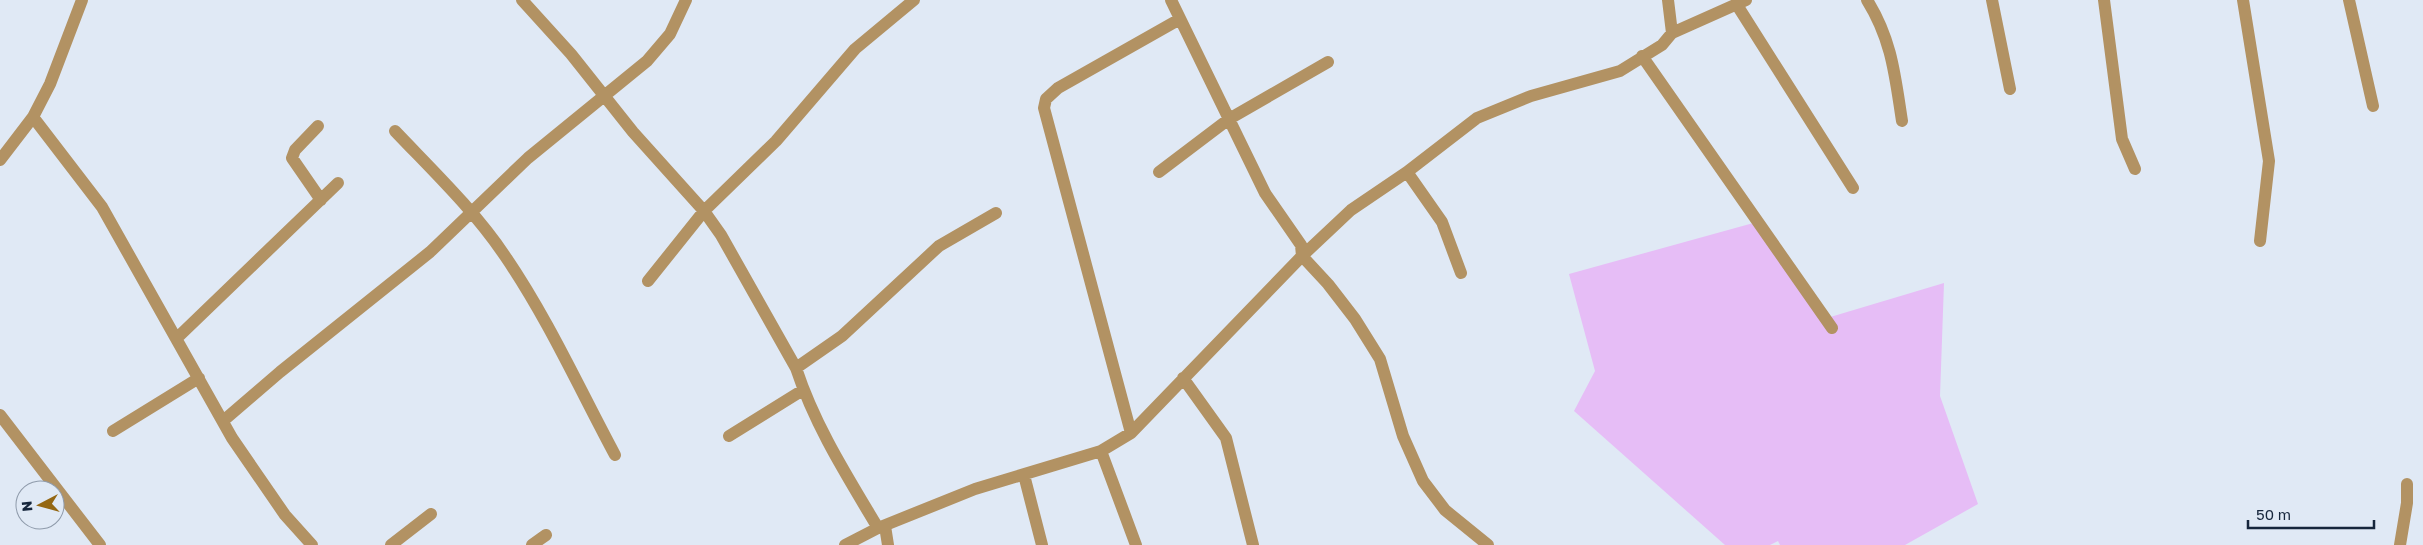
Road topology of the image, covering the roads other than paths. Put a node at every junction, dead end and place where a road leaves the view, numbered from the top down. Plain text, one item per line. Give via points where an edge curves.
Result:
1 (82, 0) edge
2 (522, 0) edge
3 (686, 0) edge
4 (914, 0) edge
5 (1171, 0) edge
6 (1668, 0) edge
7 (1867, 0) edge
8 (1992, 0) edge
9 (2104, 0) edge
10 (2243, 0) edge
11 (2349, 0) edge
12 (1742, 2) edge
13 (1180, 19) junction
14 (1672, 34) junction
15 (1642, 56) junction
16 (1328, 62) dead end
17 (2010, 90) dead end
18 (605, 97) junction
19 (2373, 106) dead end
20 (33, 117) junction
21 (1229, 119) junction
22 (1902, 121) dead end
23 (318, 126) dead end
24 (395, 131) dead end
25 (0, 160) edge
26 (2135, 169) dead end
27 (1159, 172) dead end
28 (1407, 172) junction
29 (338, 183) dead end
30 (1853, 188) dead end
31 (320, 200) junction
32 (704, 211) junction
33 (472, 212) junction
34 (996, 213) dead end
35 (2260, 241) dead end
36 (1302, 256) junction
37 (1462, 273) dead end
38 (648, 282) dead end
39 (1832, 328) dead end
40 (177, 338) junction
41 (796, 368) junction
42 (199, 378) junction
43 (1183, 378) junction
44 (803, 390) junction
45 (0, 415) edge
46 (223, 421) junction
47 (113, 431) dead end
48 (1131, 433) junction
49 (729, 436) dead end
50 (1101, 451) junction
51 (615, 455) dead end
52 (1024, 475) junction
53 (2407, 484) dead end
54 (431, 514) dead end
55 (882, 527) junction
56 (546, 535) dead end
57 (100, 545) edge
58 (312, 545) edge
59 (391, 545) edge
60 (532, 545) edge
61 (844, 545) edge
62 (888, 545) edge
63 (1042, 545) edge
64 (1136, 545) edge
65 (1254, 545) edge
66 (1488, 545) edge
67 (2400, 545) edge

1 - 20 street via 50,84
2 - 18 street
3 - 18 street via 670,34 647,61
4 - 32 street via 855,49 776,141
5 - 13 street
6 - 14 street
7 - 22 street via 1880,22 1892,59
8 - 17 street
9 - 26 street via 2122,139
10 - 35 street via 2269,161
11 - 19 street
12 - 14 street
12 - 30 street
13 - 21 street
13 - 48 street via 1058,88 1046,99 1044,108
14 - 15 street via 1662,45
15 - 28 street via 1620,71 1531,96 1477,118
15 - 39 street
16 - 21 street
18 - 32 street
18 - 33 street via 528,158
20 - 25 street
20 - 40 street via 102,207
21 - 27 street
21 - 36 street via 1265,193 1301,244
23 - 31 street via 292,158
24 - 33 street
28 - 36 street via 1351,210
28 - 37 street via 1442,222
29 - 31 street
31 - 40 street
32 - 38 street
32 - 41 street via 721,235
33 - 46 street via 430,252
33 - 51 street via 505,255 536,305
34 - 41 street via 939,246 842,336
36 - 43 street
36 - 66 street via 1355,319 1380,359 1403,436 1423,481 1445,510
40 - 42 street
41 - 44 street
42 - 46 street
42 - 47 street
43 - 48 street
43 - 65 street via 1226,438
44 - 49 street
44 - 55 street via 828,444
45 - 57 street
46 - 58 street via 285,515
48 - 50 street
50 - 52 street
50 - 64 street
52 - 55 street via 975,489
52 - 63 street
53 - 67 street
54 - 59 street
55 - 61 street
55 - 62 street
56 - 60 street

